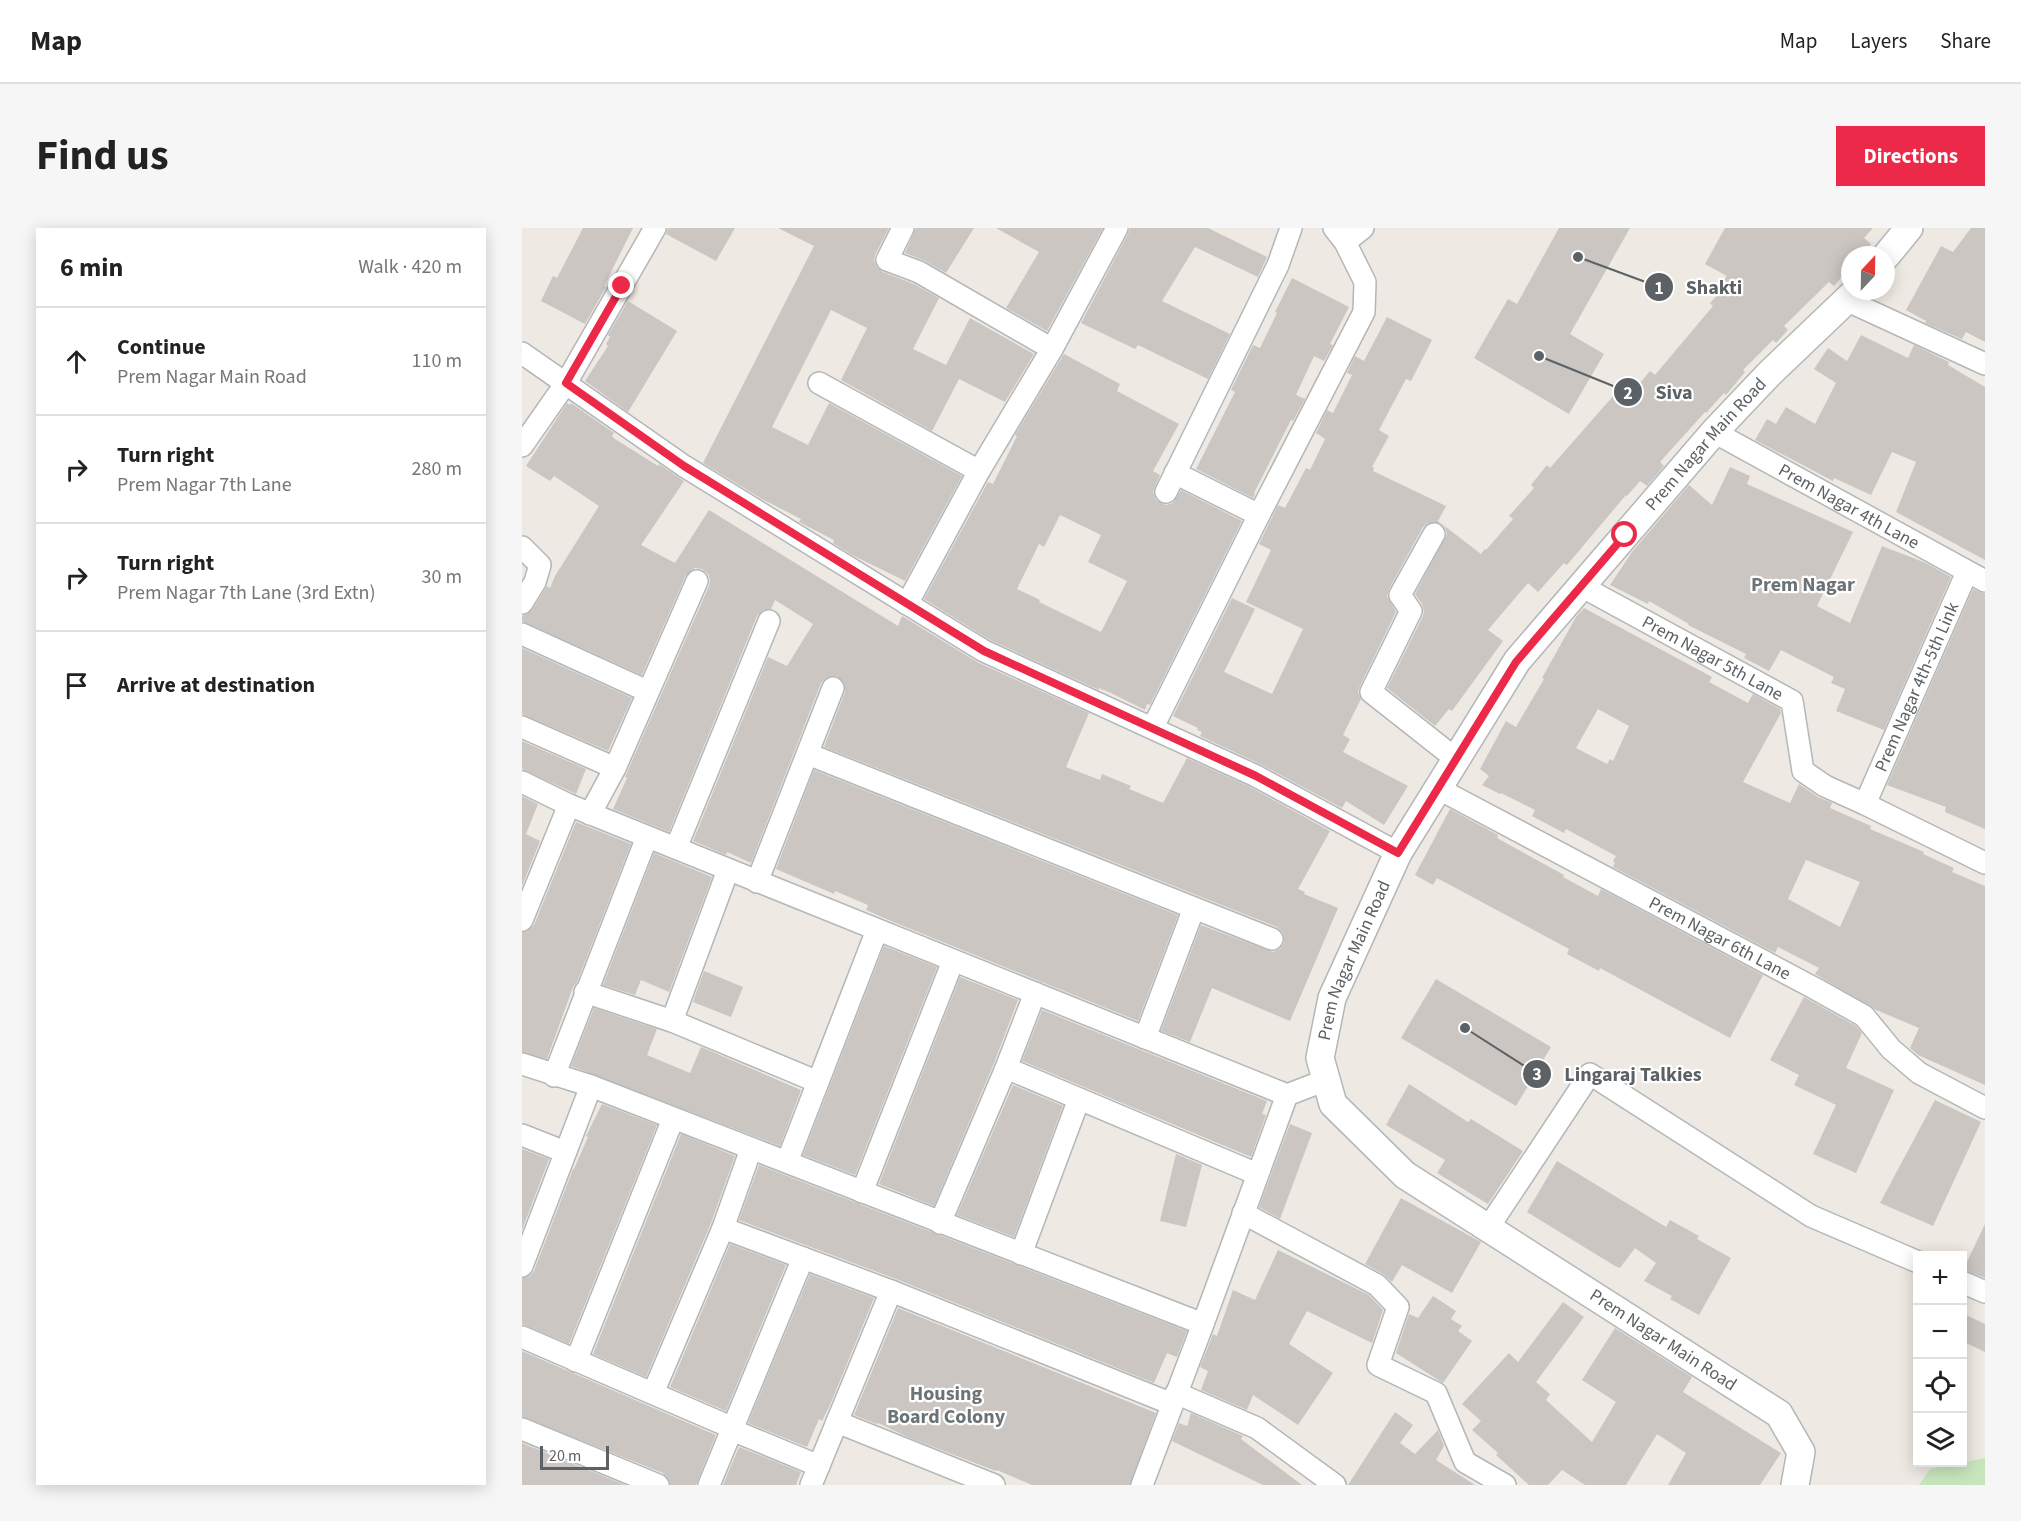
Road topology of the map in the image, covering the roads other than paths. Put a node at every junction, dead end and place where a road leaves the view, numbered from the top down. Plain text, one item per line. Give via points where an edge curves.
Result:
1 (655, 228) edge
2 (903, 228) edge
3 (1117, 228) edge
4 (1291, 228) edge
5 (1363, 228) edge
6 (1910, 228) edge
7 (1340, 235) edge
8 (1895, 246) edge
9 (1848, 300) edge
10 (1860, 300) edge
11 (1052, 349) junction
12 (522, 353) edge
13 (1985, 364) edge
14 (566, 383) junction
15 (819, 383) dead end
16 (1714, 432) junction
17 (522, 446) edge
18 (980, 471) junction
19 (1176, 472) junction
20 (1166, 492) dead end
21 (1259, 515) junction
22 (1434, 534) dead end
23 (522, 547) edge
24 (1976, 577) edge
25 (698, 581) dead end
26 (1581, 586) junction
27 (522, 603) edge
28 (907, 603) junction
29 (769, 621) dead end
30 (522, 634) edge
31 (833, 688) dead end
32 (647, 691) junction
33 (522, 727) edge
34 (1153, 727) junction
35 (808, 754) junction
36 (1456, 759) junction
37 (615, 768) junction
38 (522, 782) edge
39 (1439, 789) junction
40 (1865, 804) junction
41 (569, 805) junction
42 (590, 814) junction
43 (647, 837) junction
44 (676, 848) junction
45 (1398, 853) junction
46 (1985, 863) edge
47 (728, 870) junction
48 (757, 882) junction
49 (529, 885) edge
50 (1194, 908) junction
51 (522, 920) edge
52 (877, 930) junction
53 (1272, 939) dead end
54 (953, 960) junction
55 (585, 992) junction
56 (1035, 993) junction
57 (672, 1021) junction
58 (1145, 1038) junction
59 (522, 1064) edge
60 (1006, 1068) junction
61 (554, 1076) junction
62 (1326, 1080) junction
63 (818, 1082) junction
64 (591, 1086) junction
65 (1287, 1095) junction
66 (1079, 1099) junction
67 (1985, 1108) edge
68 (673, 1119) junction
69 (522, 1135) edge
70 (751, 1149) junction
71 (565, 1152) junction
72 (787, 1162) junction
73 (1257, 1174) junction
74 (861, 1192) junction
75 (1243, 1213) junction
76 (940, 1223) junction
77 (723, 1227) junction
78 (1488, 1228) junction
79 (528, 1232) edge
80 (1022, 1254) junction
81 (803, 1258) junction
82 (1913, 1261) edge
83 (522, 1266) edge
84 (1967, 1284) edge
85 (891, 1291) junction
86 (1985, 1292) edge
87 (1203, 1324) junction
88 (522, 1337) edge
89 (576, 1360) junction
90 (653, 1393) junction
91 (1174, 1398) junction
92 (837, 1422) junction
93 (733, 1429) junction
94 (522, 1430) edge
95 (815, 1476) edge
96 (615, 1477) edge
97 (658, 1485) edge
98 (709, 1485) edge
99 (994, 1485) edge
100 (1142, 1485) edge
101 (1335, 1485) edge
102 (1505, 1485) edge
103 (1795, 1485) edge

1 - 14 street
2 - 11 street via 887,260 919,272
3 - 11 street
4 - 19 street via 1278,265
5 - 7 street
6 - 8 street
7 - 21 street via 1365,282 1364,312
9 - 16 street, Prem Nagar Main Road
10 - 13 street
11 - 18 street
12 - 14 street
14 - 17 street
14 - 28 street via 684,466
15 - 18 street
16 - 24 street, Prem Nagar 4th Lane
16 - 26 street, Prem Nagar Main Road
18 - 28 street
19 - 20 street
19 - 21 street
21 - 34 street
22 - 36 street via 1400,595 1411,611 1371,692
23 - 27 street via 540,565
24 - 40 street, Prem Nagar 4th-5th Link
25 - 32 street
26 - 36 street, Prem Nagar Main Road via 1516,662
26 - 40 street, Prem Nagar 5th Lane via 1792,701 1803,771
28 - 34 street via 984,651
29 - 44 street
30 - 32 street
31 - 35 street
32 - 37 street
33 - 37 street
34 - 45 street via 1256,776
35 - 48 street
35 - 50 street
36 - 39 street, Prem Nagar Main Road
37 - 42 street
38 - 41 street
39 - 45 street, Prem Nagar Main Road
39 - 67 street, Prem Nagar 6th Lane via 1864,1016 1891,1049 1919,1073
40 - 46 street, Prem Nagar 5th Lane
41 - 42 street
41 - 49 street
42 - 43 street
43 - 44 street
43 - 55 street
44 - 47 street
45 - 62 street, Prem Nagar Main Road via 1332,998 1320,1058
47 - 48 street
47 - 57 street
48 - 52 street
49 - 51 street
50 - 53 street
50 - 58 street
52 - 54 street
52 - 63 street
54 - 56 street
54 - 74 street
55 - 57 street
55 - 61 street
56 - 58 street
56 - 60 street
57 - 63 street
58 - 65 street
59 - 61 street
60 - 66 street
60 - 76 street
61 - 64 street
62 - 65 street
62 - 78 street, Prem Nagar Main Road via 1333,1104 1404,1175
63 - 72 street
64 - 68 street
64 - 71 street
65 - 73 street
66 - 73 street
66 - 80 street
68 - 70 street
68 - 89 street
69 - 71 street
70 - 72 street
70 - 77 street
71 - 79 street
72 - 74 street
73 - 75 street
74 - 76 street
75 - 87 street
75 - 102 street via 1377,1285 1398,1307 1378,1365 1436,1393 1465,1462
76 - 80 street
77 - 81 street
77 - 90 street
78 - 82 street via 1590,1074 1811,1216
78 - 103 street, Prem Nagar Main Road via 1779,1414 1801,1452
79 - 83 street
80 - 87 street
81 - 85 street
81 - 93 street
84 - 86 street
85 - 91 street
85 - 92 street
87 - 91 street
88 - 89 street
89 - 90 street
90 - 93 street
91 - 100 street
91 - 101 street via 1257,1428
92 - 95 street
92 - 99 street
93 - 95 street
93 - 98 street
94 - 96 street
96 - 97 street

